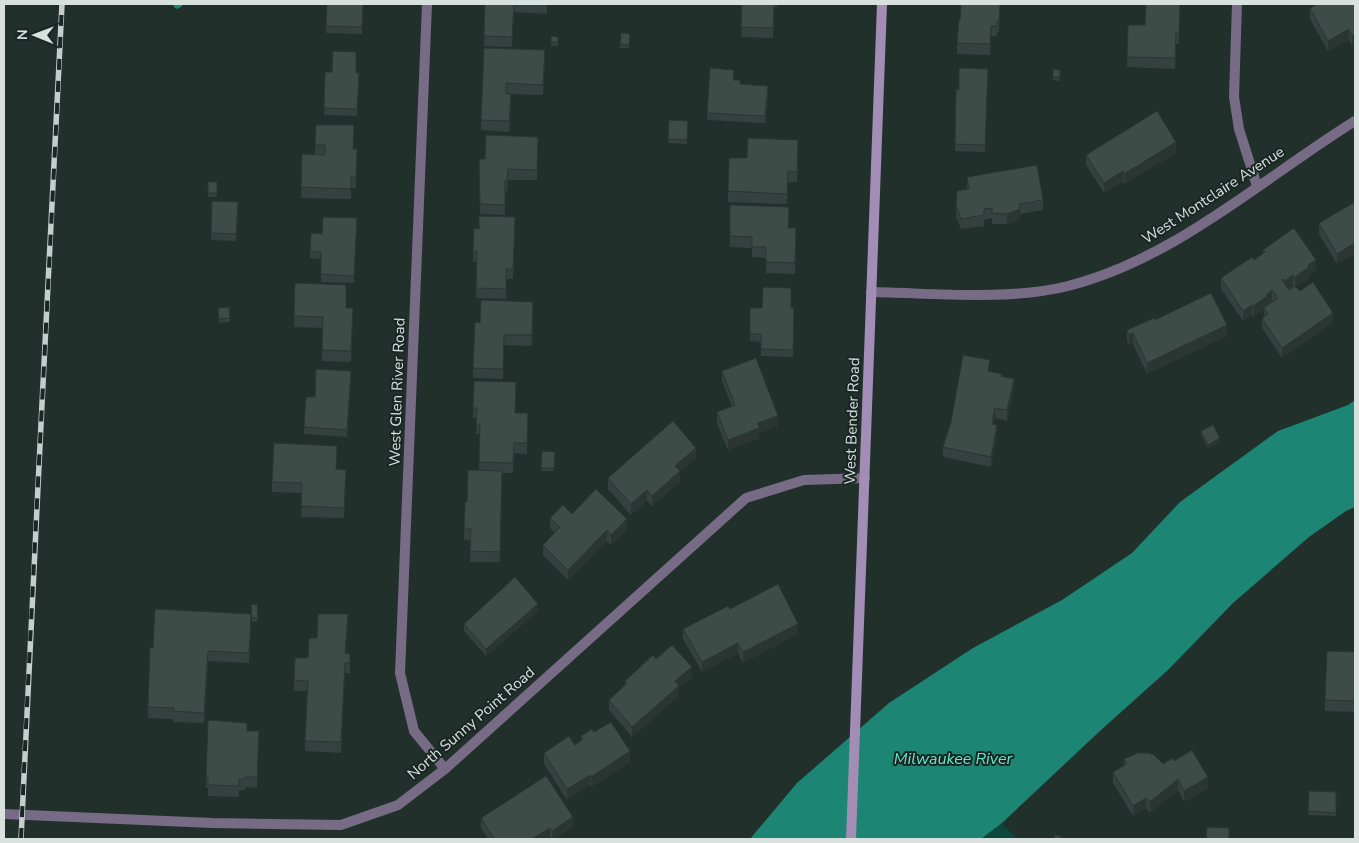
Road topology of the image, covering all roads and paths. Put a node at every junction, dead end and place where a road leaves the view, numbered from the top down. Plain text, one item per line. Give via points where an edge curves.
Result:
1 (427, 4) edge
2 (882, 4) edge
3 (1237, 4) edge
4 (1355, 121) edge
5 (1256, 186) junction
6 (871, 292) junction
7 (864, 478) junction
8 (445, 769) junction
9 (4, 814) edge
10 (851, 839) edge

1 - 8 street, West Glen River Road via 400,673 414,731
2 - 6 street, West Bender Road
3 - 5 street via 1234,97 1239,129
4 - 5 street, West Montclaire Avenue
5 - 6 street, West Montclaire Avenue via 1144,258 1067,286 987,294
6 - 7 street, West Bender Road
7 - 8 street, North Sunny Point Road via 804,480 746,498
7 - 10 street, West Bender Road
8 - 9 street, North Sunny Point Road via 398,805 341,825

